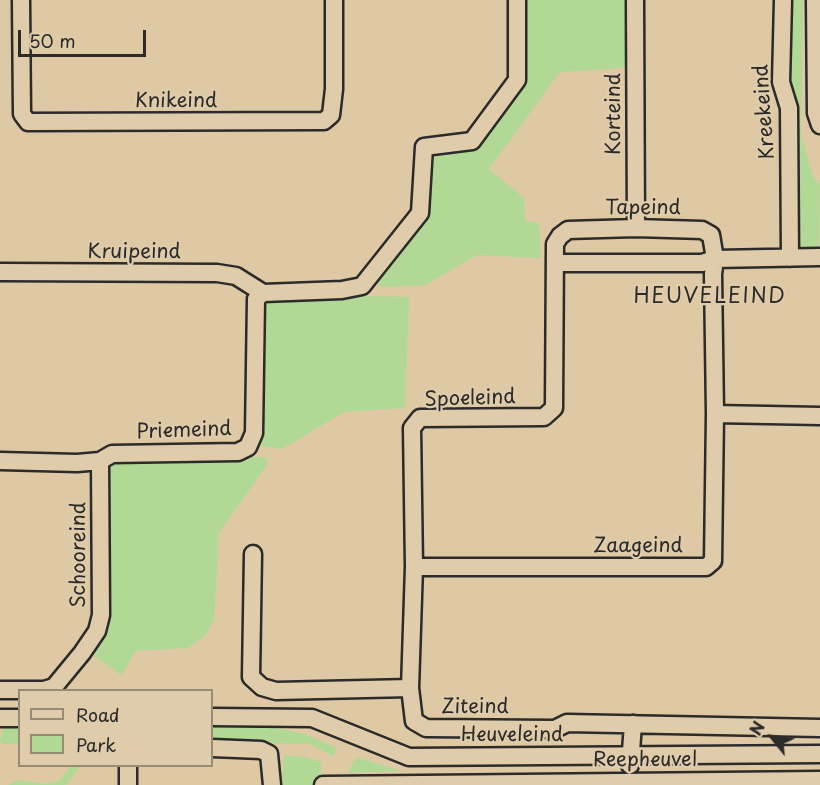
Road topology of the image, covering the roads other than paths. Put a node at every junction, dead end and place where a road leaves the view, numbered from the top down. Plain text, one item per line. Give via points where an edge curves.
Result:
1 (21, 0) edge
2 (334, 0) edge
3 (517, 0) edge
4 (635, 0) edge
5 (783, 0) edge
6 (815, 0) edge
7 (820, 125) edge
8 (636, 228) junction
9 (555, 244) joint
10 (820, 257) edge
11 (716, 258) junction
12 (790, 258) junction
13 (555, 263) junction
14 (0, 272) edge
15 (262, 292) junction
16 (715, 414) junction
17 (820, 416) edge
18 (0, 461) edge
19 (100, 461) junction
20 (253, 554) dead end
21 (414, 567) junction
22 (410, 688) junction
23 (47, 689) edge
24 (0, 690) edge
25 (18, 690) edge
26 (213, 717) edge
27 (0, 718) edge
28 (18, 718) edge
29 (633, 724) junction
30 (820, 728) edge
31 (213, 748) edge
32 (783, 753) junction
33 (820, 754) edge
34 (470, 756) junction
35 (631, 756) junction
36 (128, 767) edge
37 (820, 780) edge
38 (783, 782) edge
39 (629, 783) edge
40 (471, 784) edge
41 (128, 785) edge
42 (272, 785) edge
43 (323, 785) edge

1 - 2 street, Knikeind via 22,114 28,122 324,121 331,114 334,89
3 - 15 street via 517,80 472,141 424,147 420,213 362,286
4 - 8 street, Korteind
5 - 12 street, Kreekeind via 781,82 789,108
6 - 7 street via 816,113
8 - 9 street, Tapeind via 568,230
8 - 11 street, Tapeind via 702,230 711,235
9 - 13 street, Spoeleind
10 - 12 street
11 - 12 street
11 - 13 street via 702,263
11 - 16 street, Zaageind
13 - 21 street, Spoeleind via 554,408 544,417 420,418 412,428
14 - 15 street, Kruipeind via 217,273 236,276
15 - 19 street, Priemeind via 256,299 254,433 248,447 238,452 112,454
16 - 17 street
16 - 21 street, Zaageind via 713,561 706,567
18 - 19 street, Priemeind
19 - 23 street, Schooreind via 101,615 97,631 82,653 54,687
20 - 22 street via 252,677 262,687 276,691
21 - 22 street, Spoeleind
22 - 29 street, Ziteind via 414,721 426,728 555,729 567,723
24 - 25 street, Schooreind
26 - 34 street, Heuveleind via 312,718 409,757
27 - 28 street
29 - 30 street, Ziteind
29 - 35 street
31 - 42 street via 261,750 269,754
32 - 33 street, Heuveleind
32 - 35 street, Heuveleind
32 - 38 street
34 - 35 street, Heuveleind
34 - 40 street
35 - 39 street
36 - 41 street
37 - 38 street, Reepheuvel
38 - 39 street, Reepheuvel
39 - 40 street, Reepheuvel
40 - 43 street, Reepheuvel

